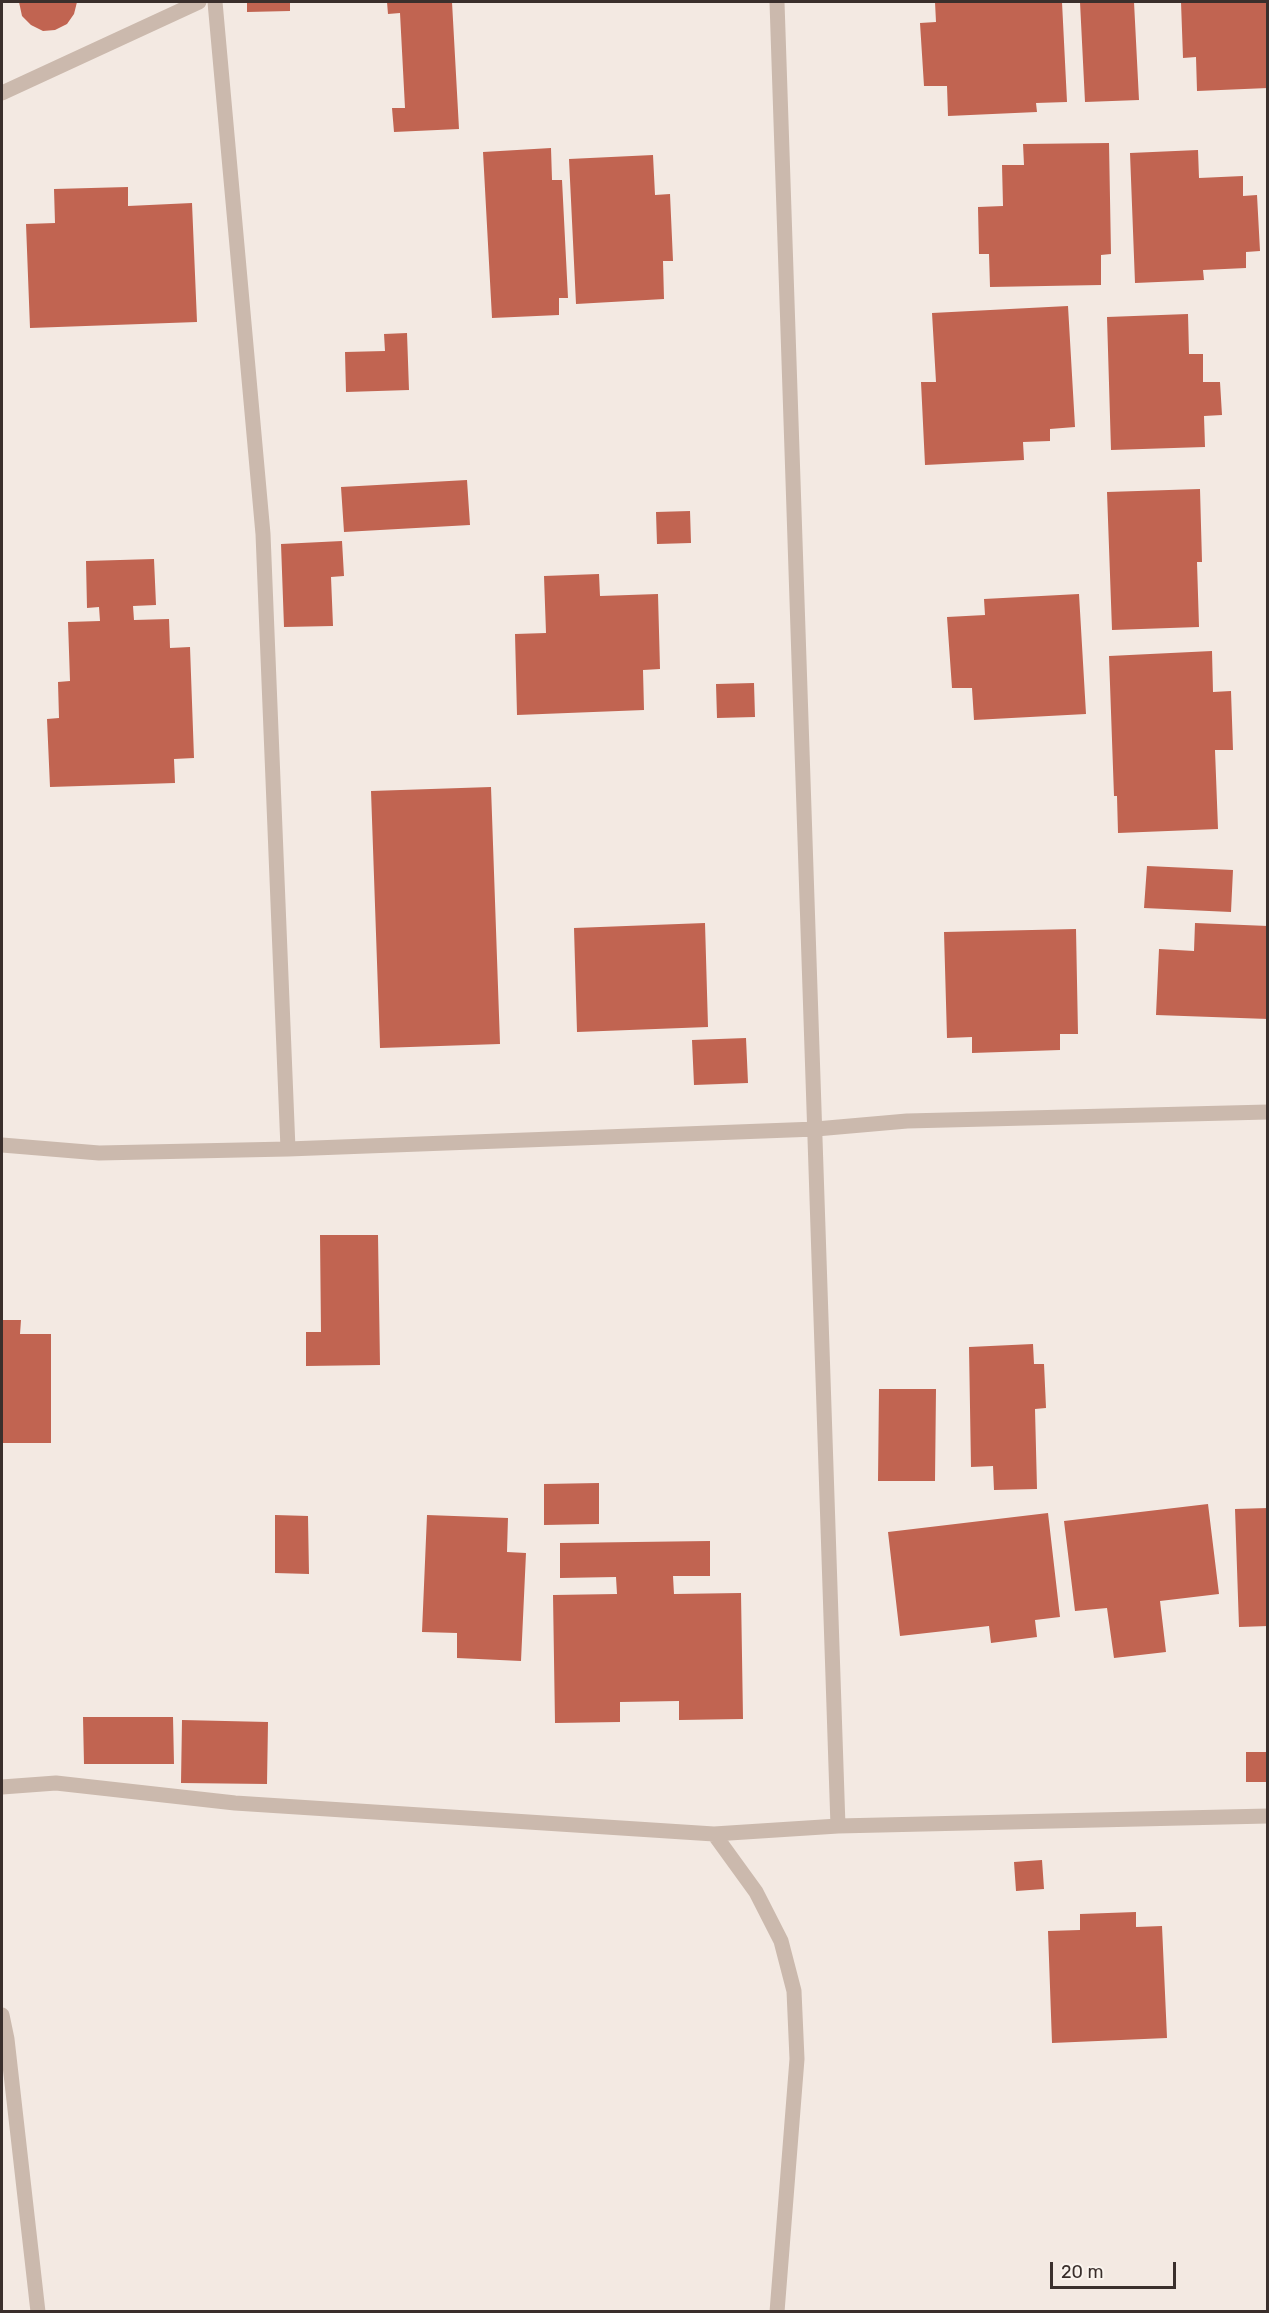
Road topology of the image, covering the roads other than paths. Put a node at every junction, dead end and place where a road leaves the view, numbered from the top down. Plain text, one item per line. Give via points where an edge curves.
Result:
1 (200, 2) edge
2 (215, 2) edge
3 (777, 2) edge
4 (2, 93) edge
5 (1268, 1112) edge
6 (816, 1129) junction
7 (2, 1145) edge
8 (288, 1149) junction
9 (2, 1786) edge
10 (1268, 1816) edge
11 (838, 1826) junction
12 (714, 1834) junction
13 (2, 2015) edge
14 (38, 2312) edge
15 (777, 2312) edge

1 - 4 street
2 - 8 street via 263,534
3 - 6 street
5 - 6 street via 907,1121
6 - 8 street
6 - 11 street
7 - 8 street via 99,1153
9 - 12 street via 56,1783 235,1803
10 - 11 street
11 - 12 street
12 - 15 street via 756,1892 781,1941 794,1991 797,2059
13 - 14 street

